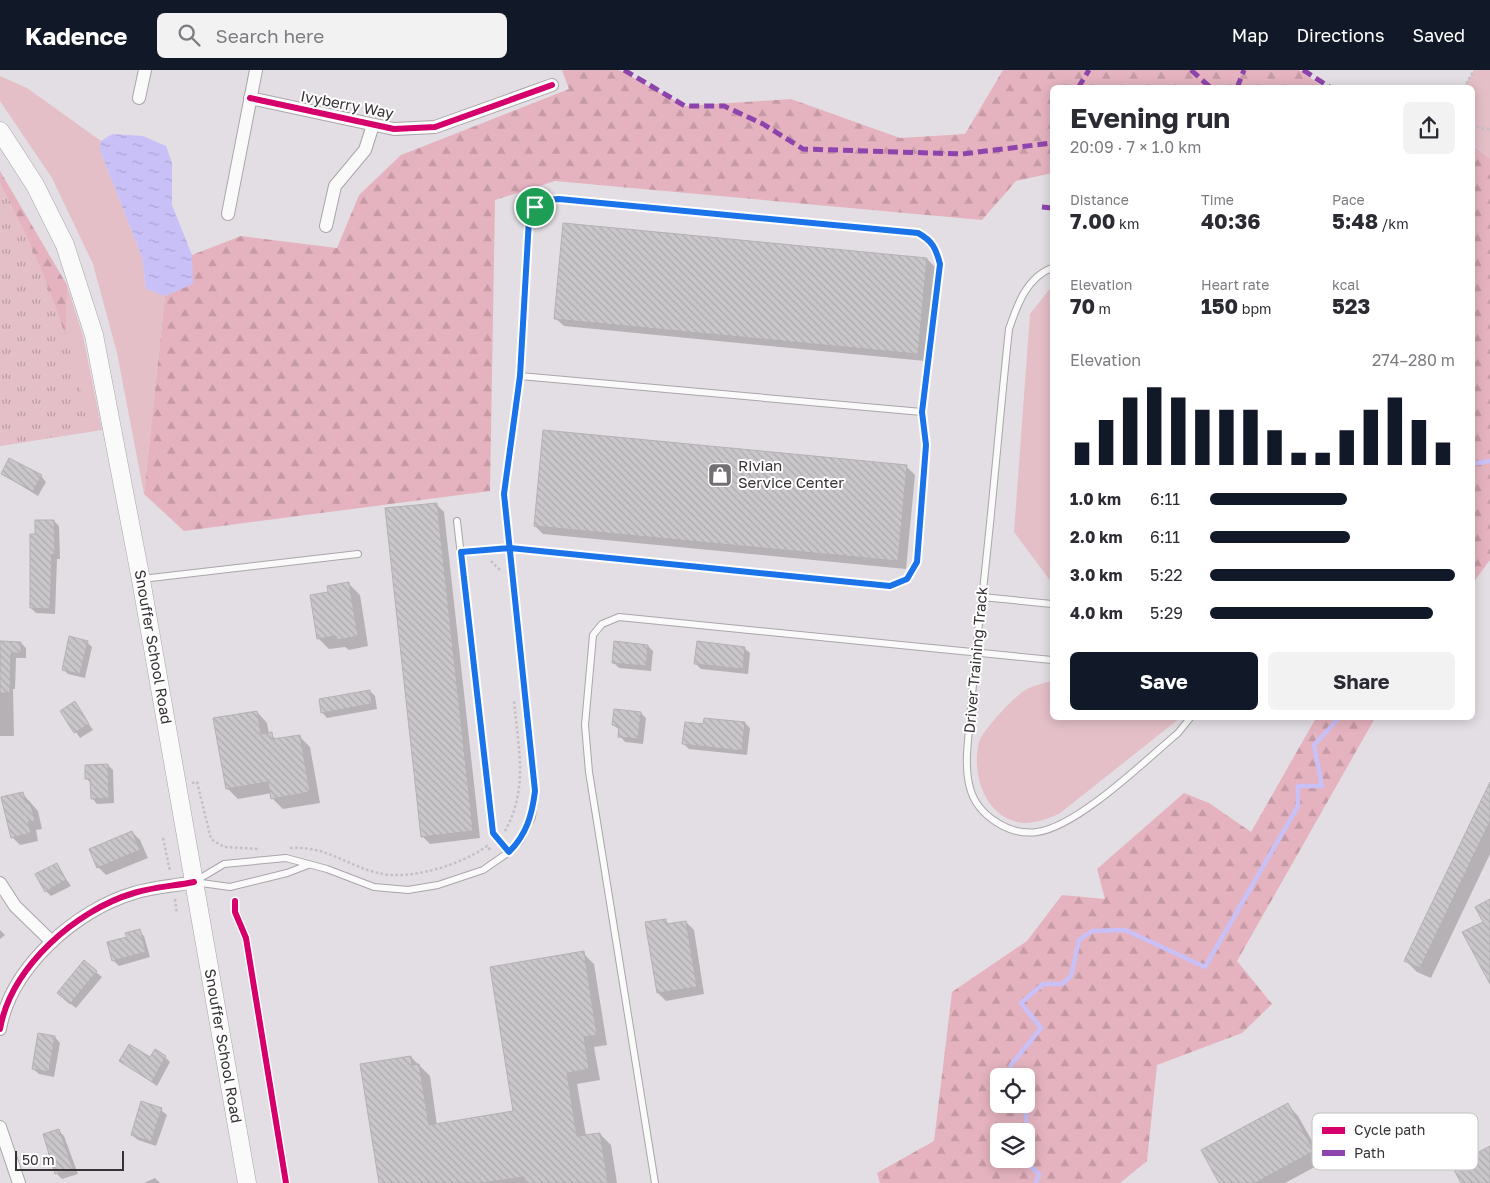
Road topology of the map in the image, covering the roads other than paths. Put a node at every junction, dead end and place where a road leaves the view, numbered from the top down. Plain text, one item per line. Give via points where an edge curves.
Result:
1 (144, 70) edge
2 (256, 70) edge
3 (552, 86) dead end
4 (139, 98) dead end
5 (250, 98) junction
6 (373, 124) junction
7 (0, 131) edge
8 (228, 214) dead end
9 (326, 226) dead end
10 (1050, 270) edge
11 (520, 376) junction
12 (922, 412) junction
13 (458, 520) dead end
14 (510, 548) junction
15 (461, 552) junction
16 (358, 554) dead end
17 (141, 580) junction
18 (982, 597) junction
19 (1050, 604) edge
20 (976, 653) junction
21 (1050, 660) edge
22 (1188, 720) edge
23 (509, 852) junction
24 (308, 865) junction
25 (0, 882) edge
26 (194, 882) junction
27 (52, 942) junction
28 (0, 1029) edge
29 (0, 1127) edge
30 (4, 1153) edge
31 (19, 1183) edge
32 (247, 1183) edge
33 (656, 1183) edge

1 - 4 street
2 - 5 street
3 - 6 street, Ivyberry Way via 435,127 394,129
5 - 6 street, Ivyberry Way
5 - 8 street
6 - 9 street via 365,150 335,186
7 - 17 main road, Snouffer School Road via 52,216 84,296 102,368
10 - 18 lane, Driver Training Track via 1032,283 1018,300 1009,329
11 - 12 lane
11 - 12 lane via 529,219 535,207 546,200 559,199 918,233 930,240 940,264
11 - 14 lane via 504,494
12 - 14 lane via 926,445 917,562 907,579 890,586
13 - 15 lane
14 - 15 lane
14 - 23 lane via 535,791 532,817 520,841
15 - 23 lane via 493,833
16 - 17 lane
17 - 26 main road, Snouffer School Road
18 - 19 lane
18 - 20 lane, Driver Training Track
20 - 21 lane
20 - 22 lane, Driver Training Track via 966,765 970,789 980,808 994,821 1013,830 1034,833 1053,830 1081,813 1178,734
20 - 33 lane via 619,617 602,624 593,635 584,725 589,772
23 - 24 lane via 483,870 438,885 408,890 374,887
24 - 26 lane via 230,887
24 - 26 lane via 286,858 224,864
25 - 27 street via 15,906
26 - 27 street via 134,893 105,905 66,928
26 - 32 main road, Snouffer School Road
27 - 28 street via 32,963 15,989 6,1005
29 - 30 street
30 - 31 street

